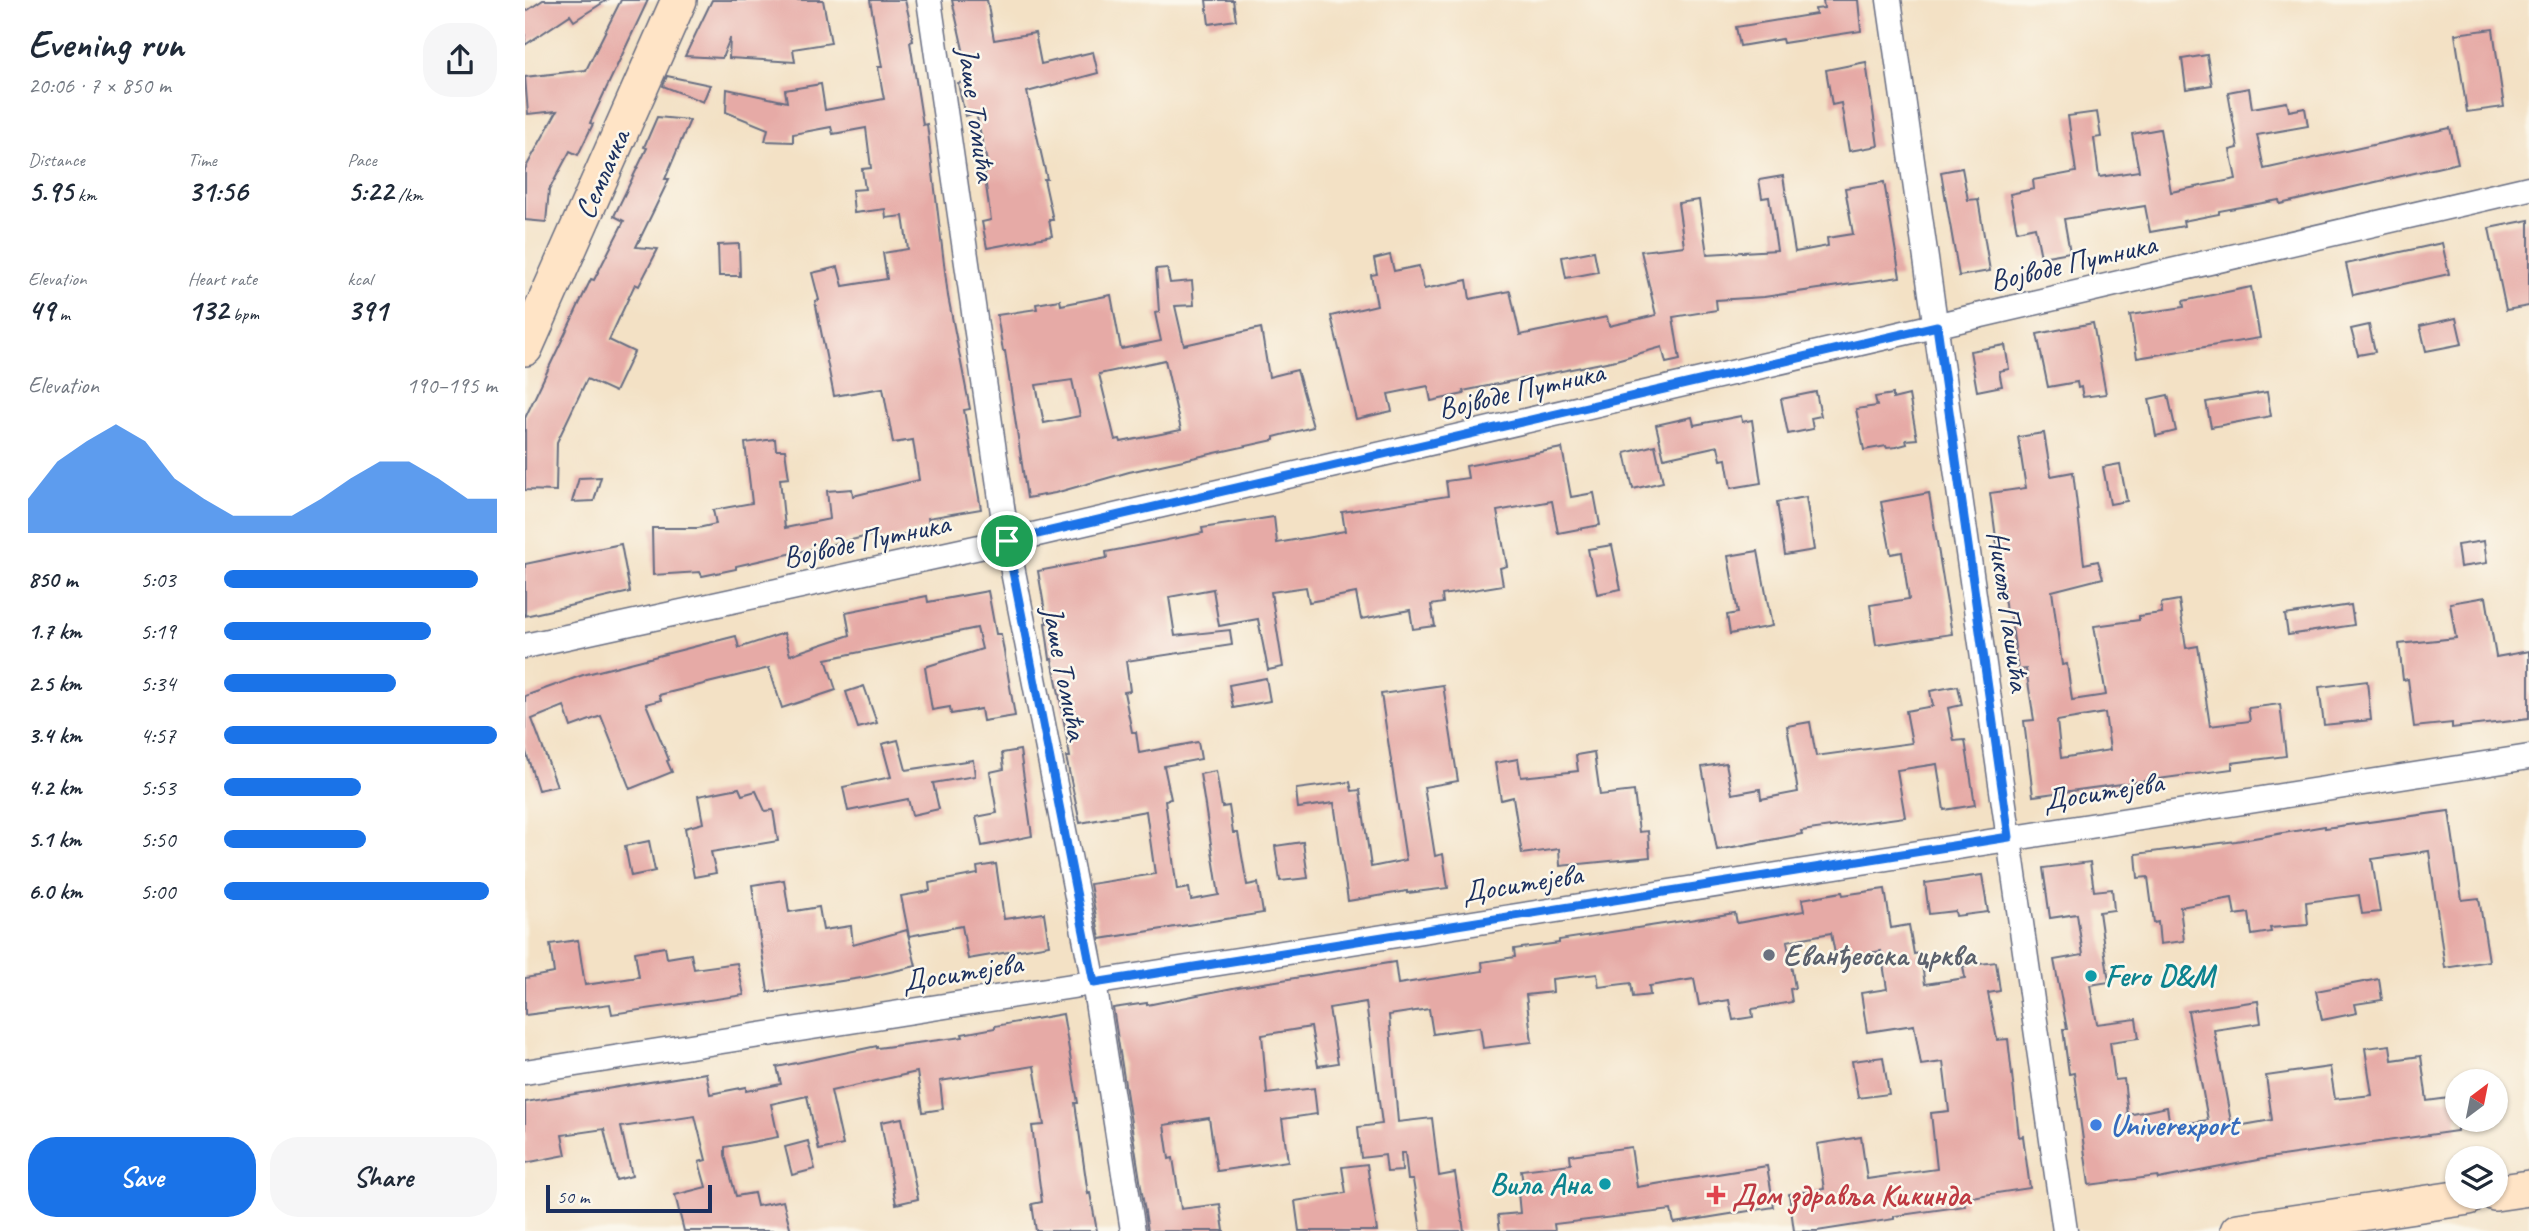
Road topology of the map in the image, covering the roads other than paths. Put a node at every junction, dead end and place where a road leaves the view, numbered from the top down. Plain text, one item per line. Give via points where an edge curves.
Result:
1 (679, 0) edge
2 (929, 0) edge
3 (1889, 0) edge
4 (2529, 188) edge
5 (1937, 326) junction
6 (525, 348) edge
7 (1007, 541) junction
8 (525, 646) edge
9 (2529, 757) edge
10 (2009, 837) junction
11 (1094, 983) junction
12 (525, 1072) edge
13 (2529, 1188) edge
14 (2508, 1191) edge
15 (2445, 1201) edge
16 (1133, 1231) edge
17 (2065, 1231) edge
18 (2238, 1231) edge

1 - 6 main road, Семлачка
2 - 7 street, Јаше Томића
3 - 5 street, Николе Пашића
4 - 5 street, Војводе Путника
5 - 7 street, Војводе Путника
5 - 10 street, Николе Пашића
7 - 8 street, Војводе Путника
7 - 11 street, Јаше Томића
9 - 10 street, Доситејева
10 - 11 street, Доситејева
10 - 17 street, Николе Пашића
11 - 12 street, Доситејева
11 - 16 street, Јаше Томића
13 - 14 main road
15 - 18 main road

